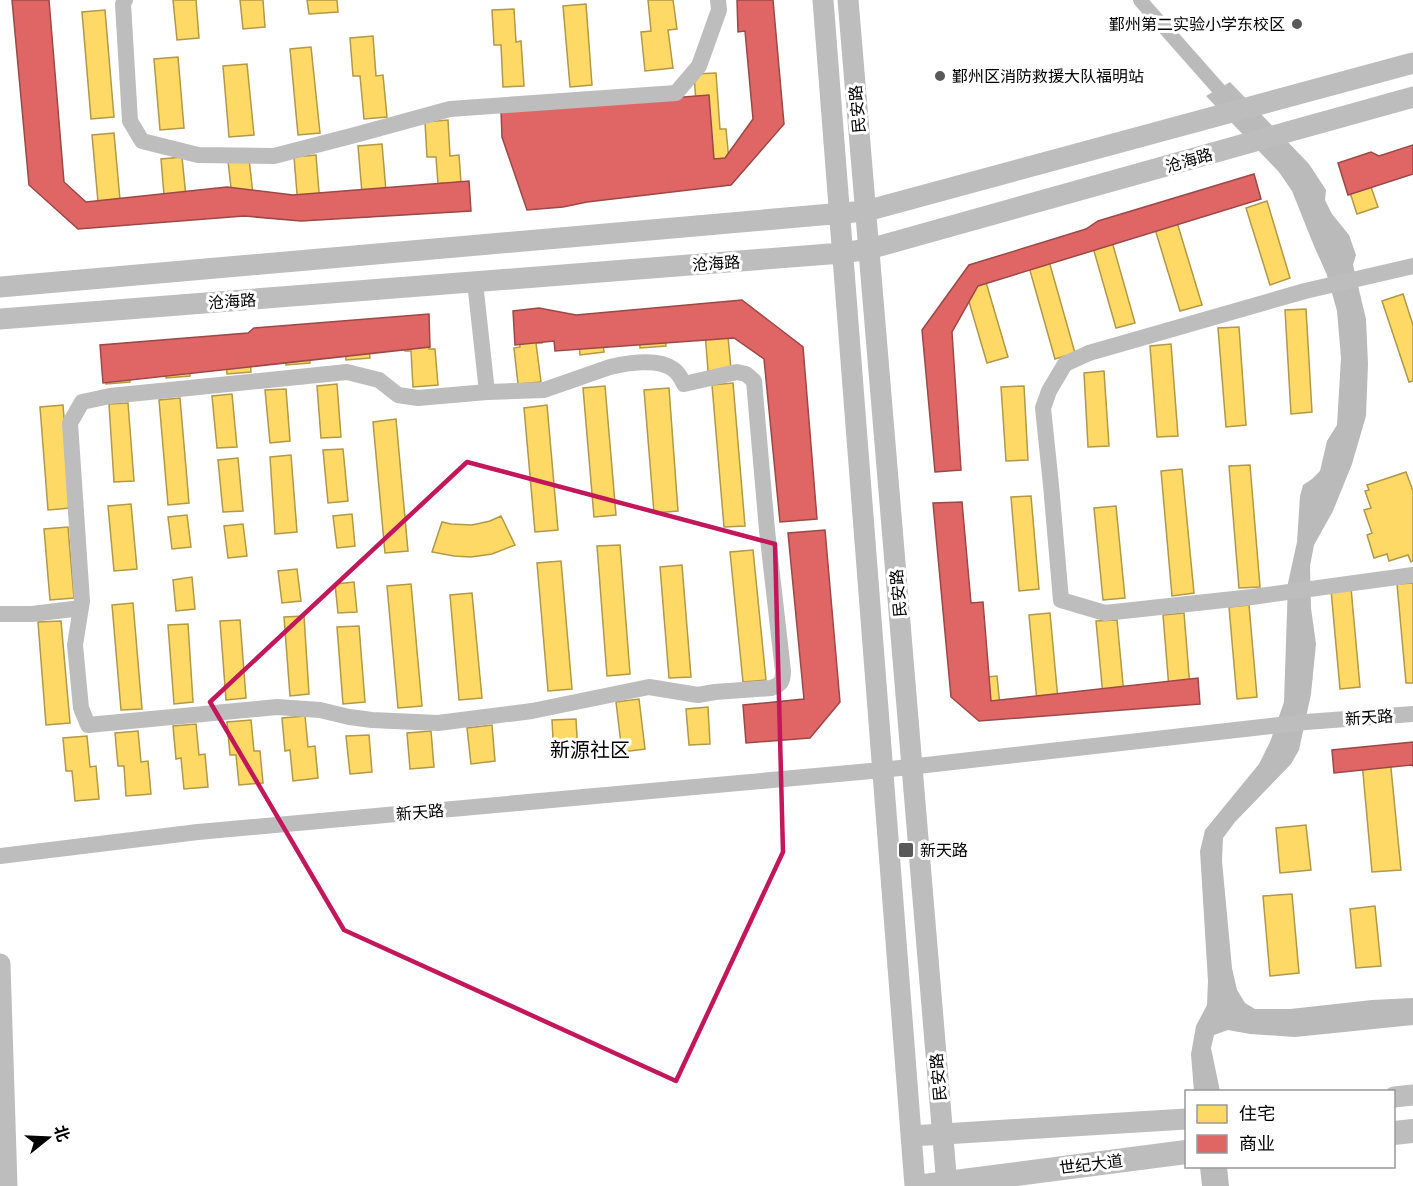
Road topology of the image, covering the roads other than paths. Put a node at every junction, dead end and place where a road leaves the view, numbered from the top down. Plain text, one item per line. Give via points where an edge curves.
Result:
1 (125, 0) edge
2 (718, 0) edge
3 (823, 0) edge
4 (848, 0) edge
5 (1413, 63) edge
6 (1413, 97) edge
7 (866, 211) junction
8 (839, 213) junction
9 (869, 249) junction
10 (842, 254) junction
11 (1413, 266) edge
12 (475, 282) junction
13 (0, 287) edge
14 (0, 319) edge
15 (487, 393) junction
16 (1413, 575) edge
17 (81, 608) junction
18 (0, 614) edge
19 (1413, 714) edge
20 (912, 766) junction
21 (882, 770) junction
22 (0, 856) edge
23 (0, 964) edge
24 (1413, 1095) edge
25 (1395, 1097) edge
26 (1185, 1119) edge
27 (1413, 1131) edge
28 (1395, 1133) edge
29 (943, 1134) junction
30 (911, 1136) junction
31 (1185, 1152) edge
32 (939, 1185) edge
33 (7, 1186) edge
34 (915, 1186) edge

1 - 2 street via 130,122 142,141 198,154 274,156 450,109 676,93 699,66 719,10
3 - 8 main road, 民安路
4 - 7 main road, 民安路
5 - 7 main road, 沧海路
6 - 9 main road, 沧海路
7 - 8 main road, 沧海路
7 - 9 main road, 民安路
8 - 10 main road, 民安路
8 - 13 main road, 沧海路
9 - 10 main road, 沧海路
9 - 20 main road, 民安路
10 - 12 main road, 沧海路
10 - 21 main road, 民安路
11 - 16 street via 1305,291 1089,352 1065,364 1043,408 1061,600 1105,613
12 - 14 main road, 沧海路
12 - 15 street
15 - 17 street via 418,398 398,395 379,380 347,372 82,402 70,423
15 - 17 street via 544,390 610,367 647,362 671,367 684,384 737,372 754,381 783,671 778,686 698,695 649,687 532,711 438,723 372,720 278,707 88,725 81,708 75,645
17 - 18 street
19 - 20 street, 新天路 via 1306,722
20 - 21 street, 新天路
20 - 29 main road, 民安路
21 - 22 street, 新天路 via 210,831
21 - 30 main road, 民安路
23 - 33 main road
24 - 25 main road
26 - 29 main road
27 - 28 highway
29 - 30 main road
29 - 32 main road, 民安路
30 - 34 main road, 民安路
31 - 32 highway, 世纪大道

